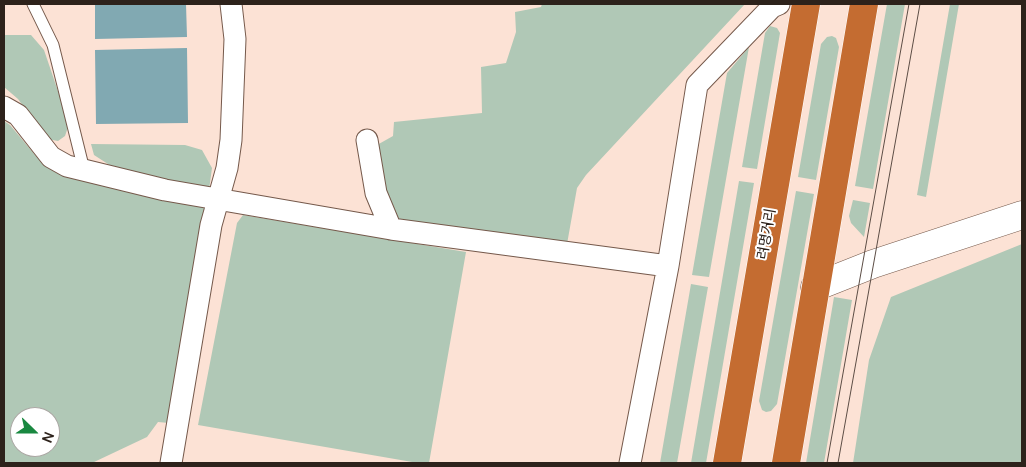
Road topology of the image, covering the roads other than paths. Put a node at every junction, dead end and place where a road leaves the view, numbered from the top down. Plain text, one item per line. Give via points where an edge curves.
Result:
1 (33, 4) edge
2 (231, 4) edge
3 (779, 4) edge
4 (806, 4) edge
5 (864, 4) edge
6 (4, 107) edge
7 (367, 140) dead end
8 (84, 170) junction
9 (219, 201) junction
10 (1022, 215) edge
11 (390, 229) junction
12 (668, 266) junction
13 (815, 287) junction
14 (171, 463) edge
15 (630, 463) edge
16 (727, 463) edge
17 (786, 463) edge

1 - 8 lane via 53,45
2 - 9 street via 235,39 231,140
3 - 12 street via 772,7 697,85
4 - 16 highway, 려명거리
5 - 13 highway
6 - 8 street via 18,115 51,158
7 - 11 street via 376,193
8 - 9 street
9 - 11 street
9 - 14 street via 211,225
10 - 13 street via 873,264
11 - 12 street
12 - 15 street
13 - 17 highway

